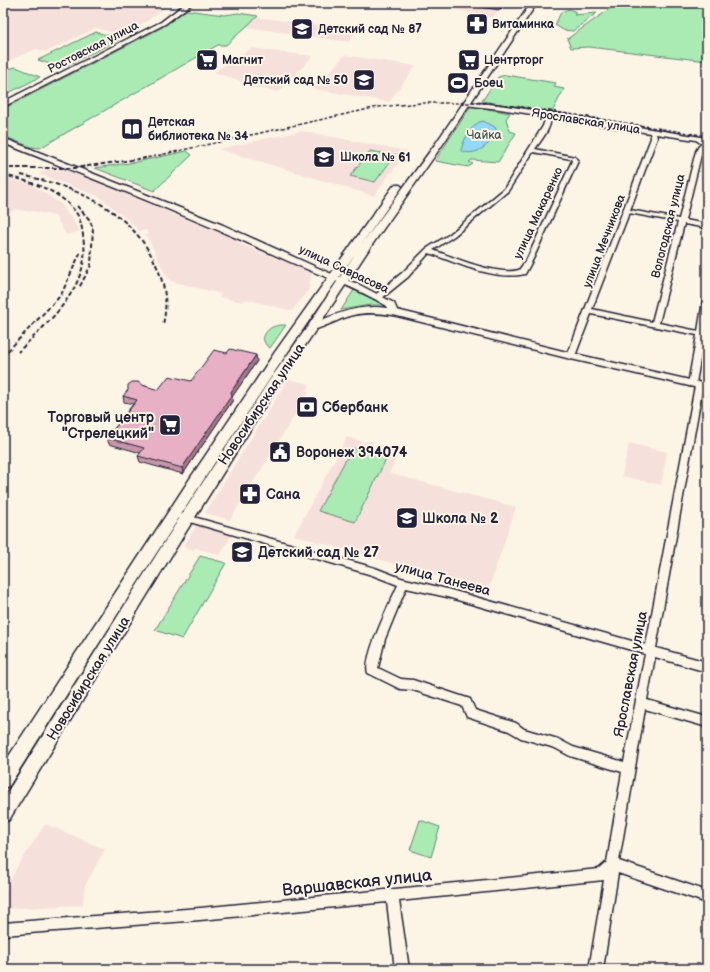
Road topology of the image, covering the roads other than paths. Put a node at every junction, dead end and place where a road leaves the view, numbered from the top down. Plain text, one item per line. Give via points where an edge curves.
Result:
1 (181, 3) edge
2 (190, 3) edge
3 (526, 3) edge
4 (534, 3) edge
5 (162, 21) junction
6 (3, 99) edge
7 (464, 100) junction
8 (3, 106) edge
9 (547, 116) junction
10 (447, 117) dead end
11 (653, 132) junction
12 (698, 139) junction
13 (3, 140) edge
14 (707, 140) edge
15 (530, 150) junction
16 (627, 211) junction
17 (681, 221) junction
18 (707, 226) edge
19 (428, 250) junction
20 (338, 279) junction
21 (378, 297) junction
22 (707, 301) edge
23 (589, 311) junction
24 (393, 312) junction
25 (655, 325) junction
26 (312, 328) junction
27 (704, 335) edge
28 (571, 356) junction
29 (699, 385) edge
30 (180, 516) junction
31 (403, 584) junction
32 (650, 650) junction
33 (707, 667) edge
34 (641, 703) junction
35 (707, 722) edge
36 (628, 769) junction
37 (3, 780) edge
38 (3, 814) edge
39 (613, 865) junction
40 (392, 895) junction
41 (707, 897) edge
42 (3, 929) edge
43 (402, 969) edge
44 (596, 969) edge

1 - 5 street, Ростовская улица
2 - 5 street, Ростовская улица
3 - 7 main road, Новосибирская улица
4 - 7 main road, Новосибирская улица
5 - 6 street, Ростовская улица
5 - 8 street, Ростовская улица
7 - 9 street, Ярославская улица
7 - 20 main road, Новосибирская улица
9 - 11 street, Ярославская улица
9 - 15 street via 546,126
10 - 20 main road, Новосибирская улица
11 - 12 street, Ярославская улица
11 - 16 street, улица Мечникова via 654,138
12 - 14 street, Ярославская улица
12 - 17 street, Вологодская улица via 705,145 700,147
13 - 20 street, улица Саврасова via 220,227
15 - 19 street via 506,190 452,235
15 - 19 street, улица Макаренко via 573,158 575,161 523,271 506,274 482,269
16 - 17 street
16 - 23 street, улица Мечникова
17 - 18 street
17 - 25 street, Вологодская улица
19 - 21 street
20 - 21 street, улица Саврасова
20 - 26 main road, Новосибирская улица
20 - 30 main road, Новосибирская улица via 273,365
21 - 24 street, улица Саврасова via 391,306
22 - 27 street, Ярославская улица
23 - 25 street
23 - 28 street, улица Мечникова
24 - 26 street via 349,312
24 - 28 street, улица Саврасова
25 - 27 street
26 - 30 main road, Новосибирская улица
27 - 29 street, Ярославская улица
28 - 29 street, улица Саврасова
29 - 32 street, Ярославская улица
30 - 31 street, улица Танеева via 375,572
30 - 37 main road, Новосибирская улица
30 - 38 main road, Новосибирская улица
31 - 32 street, улица Танеева via 447,593
31 - 36 street via 378,647 372,670 400,684 413,685 466,702 471,714 558,744 570,751
32 - 33 street, улица Танеева
32 - 34 street, Ярославская улица
34 - 35 street
34 - 36 street, Ярославская улица
36 - 39 street, Ярославская улица
39 - 40 street, Варшавская улица via 601,875
39 - 41 street
39 - 44 street, Ярославская улица
40 - 42 street, Варшавская улица via 192,915
40 - 43 street

